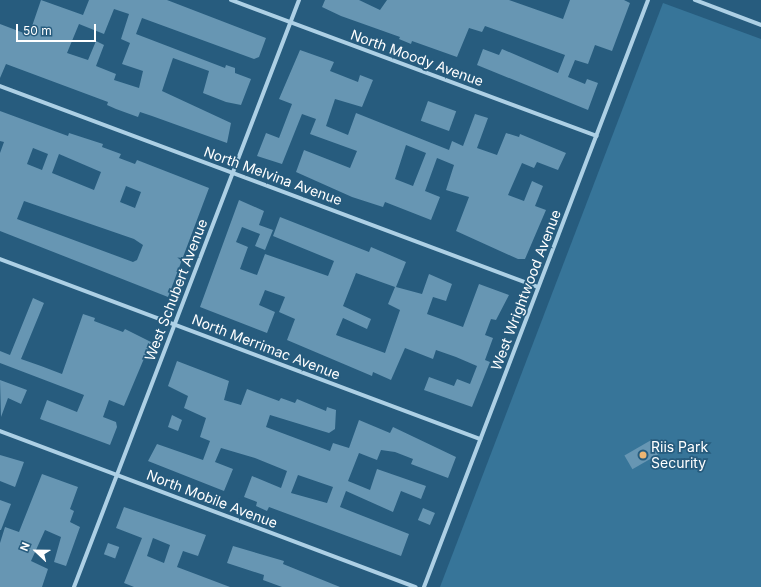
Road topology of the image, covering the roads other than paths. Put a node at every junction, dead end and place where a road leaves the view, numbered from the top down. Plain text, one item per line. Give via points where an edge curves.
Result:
1 (231, 0) edge
2 (298, 0) edge
3 (648, 0) edge
4 (695, 0) edge
5 (290, 22) junction
6 (761, 25) edge
7 (0, 86) edge
8 (596, 136) junction
9 (232, 173) junction
10 (0, 259) edge
11 (538, 287) junction
12 (175, 324) junction
13 (0, 431) edge
14 (480, 439) junction
15 (117, 475) junction
16 (74, 587) edge
17 (416, 587) edge
18 (424, 587) edge

1 - 5 street, North Moody Avenue
2 - 5 street, West Schubert Avenue
3 - 8 street, West Wrightwood Avenue
4 - 6 street
5 - 8 street, North Moody Avenue
5 - 9 street, West Schubert Avenue
7 - 9 street, North Melvina Avenue
8 - 11 street, West Wrightwood Avenue
9 - 11 street, North Melvina Avenue
9 - 12 street, West Schubert Avenue
10 - 12 street, North Merrimac Avenue
11 - 14 street, West Wrightwood Avenue
12 - 14 street, North Merrimac Avenue
12 - 15 street, West Schubert Avenue
13 - 15 street, North Mobile Avenue
14 - 18 street, West Wrightwood Avenue
15 - 16 street, West Schubert Avenue
15 - 17 street, North Mobile Avenue

